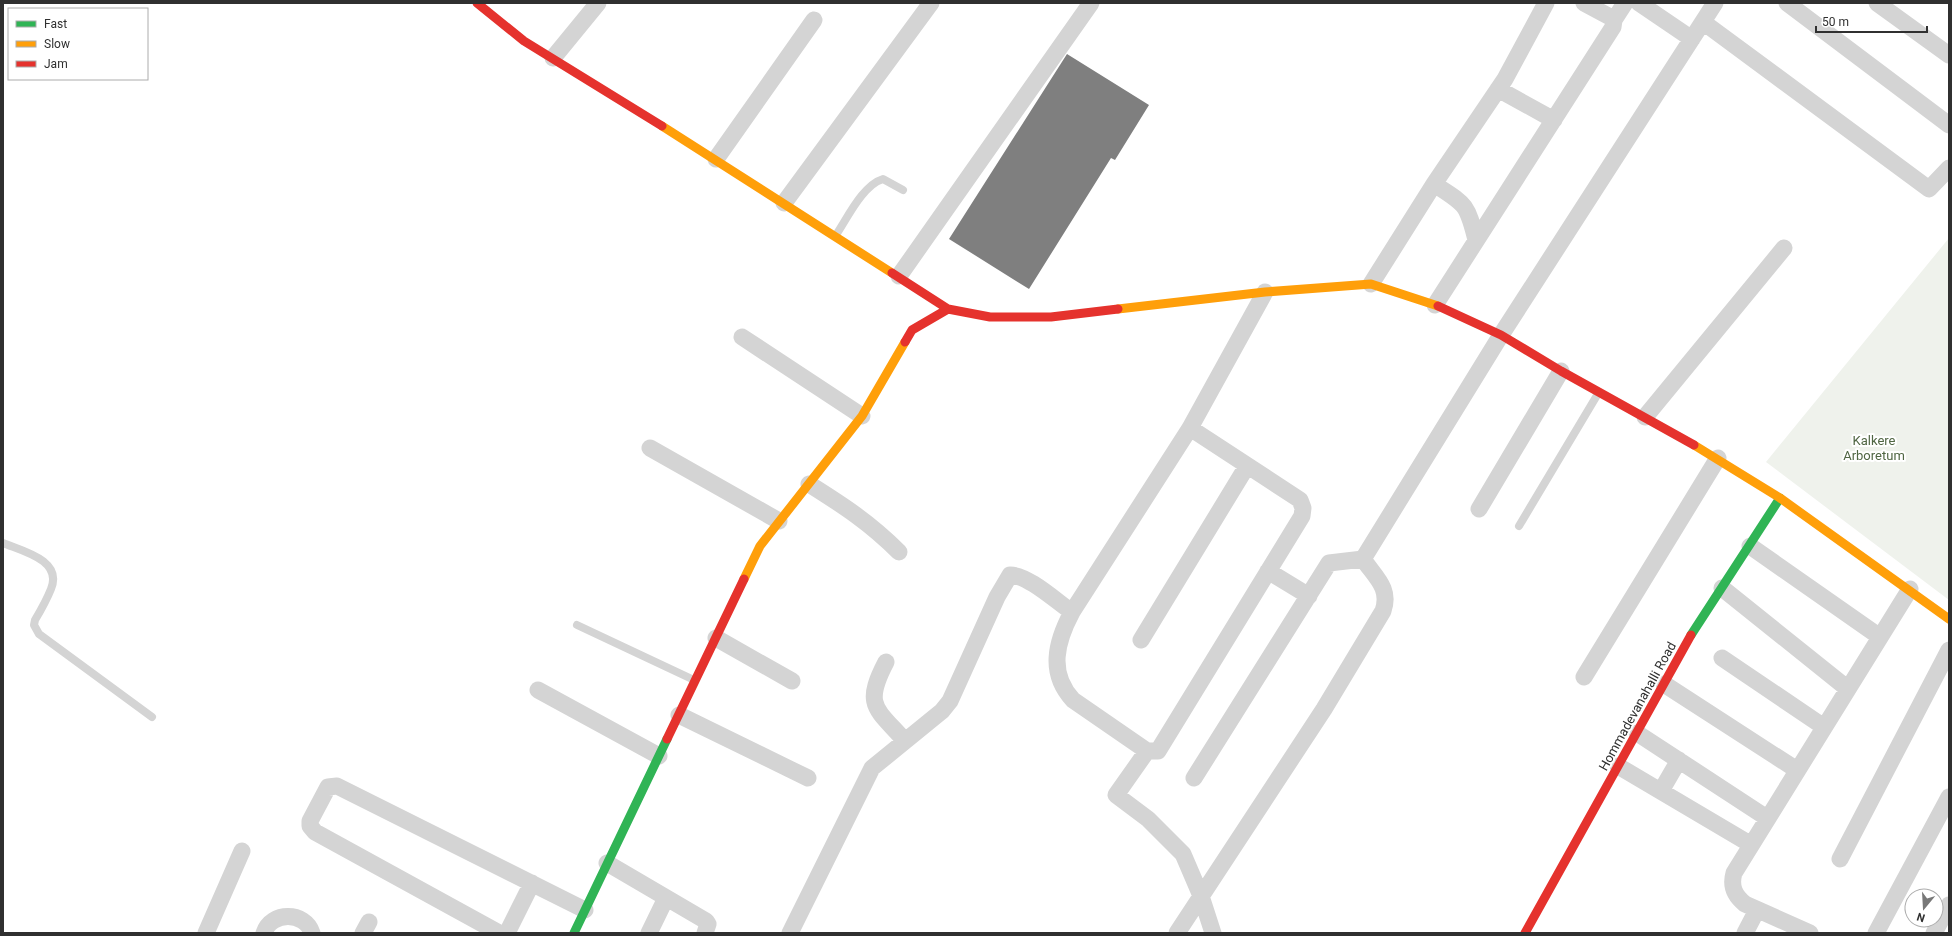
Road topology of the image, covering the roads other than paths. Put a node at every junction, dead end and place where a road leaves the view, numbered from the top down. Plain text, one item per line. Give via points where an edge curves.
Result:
1 (477, 3) edge
2 (598, 3) edge
3 (931, 3) edge
4 (1091, 3) edge
5 (1546, 3) edge
6 (1584, 3) edge
7 (1625, 3) edge
8 (1638, 3) edge
9 (1715, 3) edge
10 (1787, 3) edge
11 (1877, 3) edge
12 (814, 20) dead end
13 (1614, 20) junction
14 (1703, 22) junction
15 (1692, 39) junction
16 (1949, 56) edge
17 (553, 58) junction
18 (1498, 88) junction
19 (1554, 120) junction
20 (1949, 125) edge
21 (716, 158) junction
22 (1949, 168) edge
23 (1434, 184) junction
24 (903, 190) dead end
25 (784, 203) junction
26 (835, 235) junction
27 (1476, 240) junction
28 (1784, 248) dead end
29 (899, 276) junction
30 (1371, 284) junction
31 (1264, 292) junction
32 (1435, 305) junction
33 (948, 309) junction
34 (1501, 335) junction
35 (742, 337) dead end
36 (1561, 371) junction
37 (1599, 392) junction
38 (862, 416) junction
39 (1645, 417) junction
40 (1190, 428) junction
41 (650, 448) dead end
42 (1718, 458) junction
43 (1247, 466) junction
44 (809, 484) junction
45 (1780, 498) junction
46 (1479, 509) dead end
47 (779, 522) junction
48 (1519, 526) dead end
49 (4, 546) edge
50 (1750, 546) junction
51 (899, 552) dead end
52 (1363, 559) junction
53 (1268, 571) junction
54 (1722, 588) junction
55 (1910, 589) junction
56 (1309, 596) junction
57 (1072, 612) junction
58 (1949, 619) edge
59 (577, 624) dead end
60 (1880, 637) junction
61 (716, 638) junction
62 (1142, 640) dead end
63 (1949, 650) edge
64 (1722, 658) dead end
65 (886, 662) dead end
66 (1584, 677) dead end
67 (696, 680) junction
68 (792, 681) dead end
69 (1664, 684) junction
70 (1848, 689) junction
71 (538, 690) dead end
72 (679, 715) junction
73 (152, 717) dead end
74 (1824, 727) junction
75 (1637, 733) junction
76 (905, 741) junction
77 (1147, 751) junction
78 (660, 756) junction
79 (1678, 760) junction
80 (1618, 766) junction
81 (1797, 770) junction
82 (808, 778) dead end
83 (1194, 778) dead end
84 (1662, 792) junction
85 (1949, 797) edge
86 (1767, 818) junction
87 (1750, 844) junction
88 (242, 852) dead end
89 (1840, 859) dead end
90 (607, 863) junction
91 (532, 883) junction
92 (1201, 896) junction
93 (666, 898) junction
94 (1949, 905) edge
95 (585, 910) junction
96 (1757, 910) junction
97 (206, 933) edge
98 (264, 933) edge
99 (312, 933) edge
100 (499, 933) edge
101 (507, 933) edge
102 (574, 933) edge
103 (649, 933) edge
104 (705, 933) edge
105 (790, 933) edge
106 (1177, 933) edge
107 (1214, 933) edge
108 (1526, 933) edge
109 (1745, 933) edge
110 (1810, 933) edge
111 (1876, 933) edge
112 (1934, 933) edge

1 - 17 main road via 524,40
2 - 17 street
3 - 25 street
4 - 29 street
5 - 18 street
6 - 13 street
7 - 13 street
8 - 15 street
9 - 14 street
10 - 20 street
11 - 16 street
12 - 21 street
13 - 19 street via 1613,27
14 - 15 street
14 - 22 street via 1929,189
15 - 34 street
17 - 21 main road
18 - 19 street
18 - 23 street
19 - 27 street
21 - 25 main road
23 - 27 street via 1467,209
23 - 30 street
24 - 26 lane via 884,179 875,182 864,193
25 - 26 main road
26 - 29 main road
27 - 32 street
28 - 39 street
29 - 33 main road
30 - 31 main road
30 - 32 main road
31 - 33 main road via 1051,317 990,317
31 - 40 street
32 - 34 main road
33 - 38 main road via 912,330
34 - 36 main road
34 - 52 street
35 - 38 street
36 - 37 main road
36 - 46 street
37 - 39 main road
37 - 48 lane
38 - 44 main road
39 - 42 main road
40 - 43 street
40 - 57 street
41 - 47 street
42 - 45 main road
42 - 66 street
43 - 53 street via 1300,500 1303,508 1302,516
43 - 62 street
44 - 47 main road
44 - 51 street via 858,515
45 - 50 main road, Hommadevanahalli Road
45 - 55 main road
47 - 61 main road via 760,546
49 - 73 lane via 40,558 51,571 52,588 34,625 39,634
50 - 54 main road, Hommadevanahalli Road
50 - 60 street
52 - 56 street via 1329,563
52 - 92 street via 1385,590 1383,610 1324,709
53 - 56 street
53 - 77 street via 1158,751
54 - 69 main road, Hommadevanahalli Road via 1689,638
54 - 70 street
55 - 58 main road
55 - 60 street
56 - 83 street
57 - 76 street via 1028,581 1017,575 1010,575 997,597 950,701 942,711
57 - 77 street via 1064,628 1057,660 1060,682 1064,690 1073,700
59 - 67 lane
60 - 70 street
61 - 67 main road
61 - 68 street
63 - 89 street
64 - 74 street
65 - 76 street via 879,675 873,698 878,711
67 - 72 main road
69 - 75 main road, Hommadevanahalli Road
69 - 81 street
70 - 74 street
71 - 78 street
72 - 78 main road
72 - 82 street
74 - 81 street
75 - 79 street
75 - 80 main road, Hommadevanahalli Road
76 - 105 street via 872,768
77 - 92 street via 1116,795 1148,819 1183,854
78 - 90 main road
79 - 84 street
79 - 86 street
80 - 84 street
80 - 108 main road, Hommadevanahalli Road
81 - 86 street
84 - 87 street
85 - 111 street
86 - 87 street
87 - 96 street via 1737,866 1732,881 1738,899
88 - 97 street
90 - 93 street
90 - 95 main road
91 - 95 street
91 - 100 street via 337,786 328,787 310,821 310,826 315,832
91 - 101 street
92 - 106 street
92 - 107 street
93 - 103 street
93 - 104 street via 706,920 708,924
94 - 112 street
95 - 102 main road
96 - 109 street
96 - 110 street
98 - 99 street via 271,922 281,916 294,916 302,920 311,928

